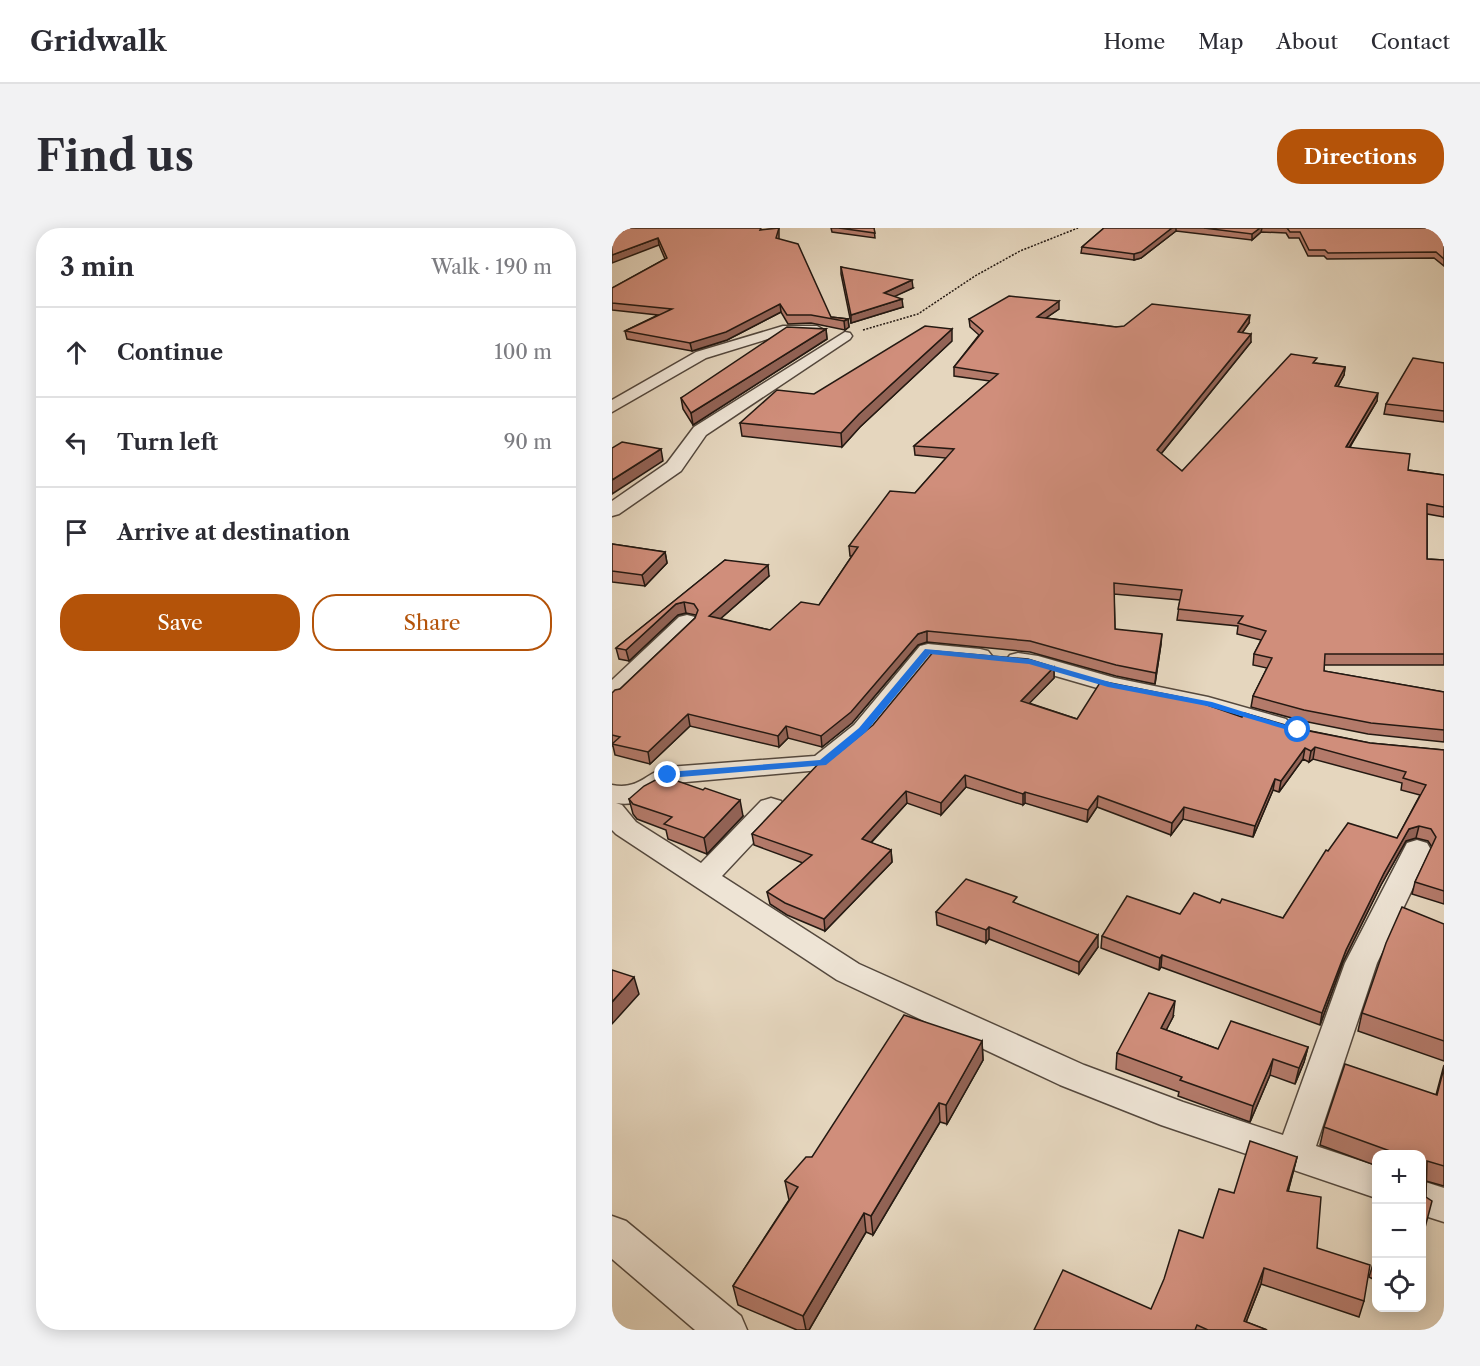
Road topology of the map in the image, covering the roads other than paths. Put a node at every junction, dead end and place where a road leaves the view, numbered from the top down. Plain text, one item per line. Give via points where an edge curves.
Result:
1 (612, 407) edge
2 (612, 510) edge
3 (687, 622) edge
4 (612, 693) edge
5 (1298, 730) edge
6 (612, 794) edge
7 (771, 807) dead end
8 (612, 811) edge
9 (1417, 850) dead end
10 (703, 879) junction
11 (1294, 1155) junction
12 (1372, 1180) edge
13 (1426, 1199) edge
14 (1444, 1205) edge
15 (612, 1234) edge
16 (726, 1330) edge

1 - 2 street via 701,355 748,340 802,329 845,336 700,431 674,467
3 - 4 street
5 - 6 street via 1208,704 1111,685 1030,661 928,651 863,730 822,763 668,775 647,790 625,796
7 - 10 street
8 - 10 street via 626,828
9 - 11 street via 1361,963
10 - 11 street via 848,972 1072,1075
11 - 12 street
13 - 14 street
15 - 16 street

